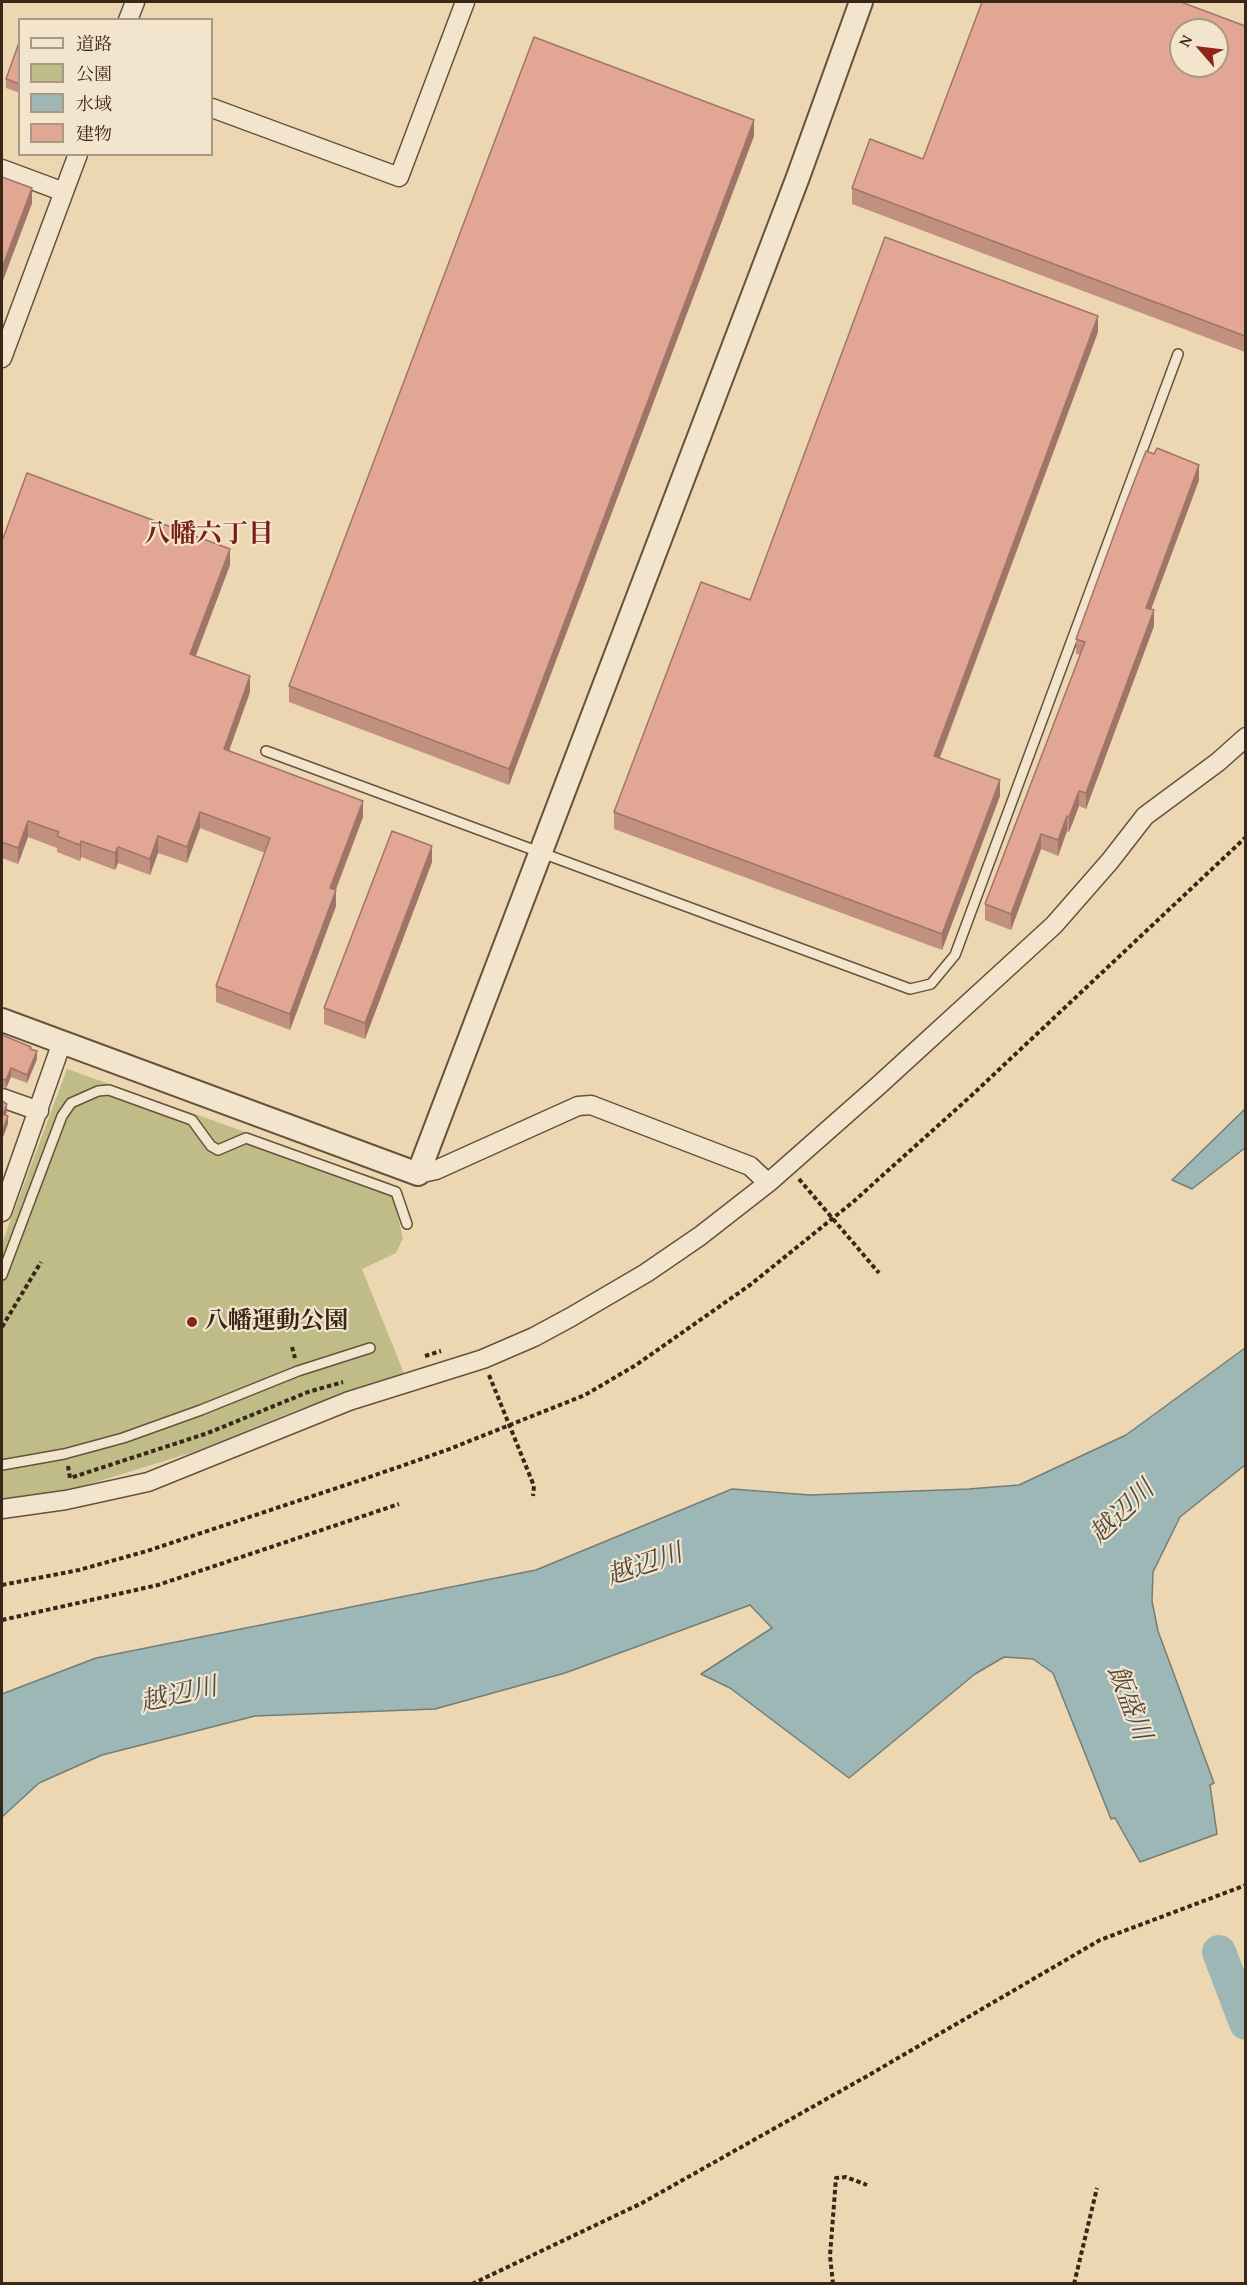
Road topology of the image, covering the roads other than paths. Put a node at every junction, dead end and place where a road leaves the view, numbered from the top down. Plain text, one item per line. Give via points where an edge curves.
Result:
1 (135, 2) edge
2 (465, 2) edge
3 (861, 2) edge
4 (129, 18) edge
5 (213, 108) edge
6 (77, 156) edge
7 (2, 169) edge
8 (64, 192) junction
9 (1178, 354) dead end
10 (2, 358) edge
11 (1245, 737) edge
12 (266, 751) dead end
13 (542, 853) junction
14 (2, 1020) edge
15 (62, 1042) junction
16 (2, 1098) edge
17 (39, 1111) junction
18 (404, 1179) junction
19 (768, 1183) junction
20 (2, 1212) edge
21 (407, 1224) dead end
22 (2, 1275) edge
23 (370, 1348) dead end
24 (2, 1465) edge
25 (2, 1509) edge

1 - 4 street
2 - 5 street via 399,177
3 - 13 street
6 - 8 street
7 - 8 street
8 - 10 street
9 - 13 lane via 955,955 931,984 910,989
11 - 19 street via 1145,816 1054,924
12 - 13 lane
13 - 18 street
14 - 15 street
15 - 17 street
15 - 18 street
16 - 17 street
17 - 20 street
18 - 19 street via 436,1170 578,1106 591,1105 750,1166
18 - 21 lane
18 - 22 lane via 246,1138 218,1150 192,1120 109,1090 98,1091 71,1104 62,1116
19 - 25 street via 646,1273 514,1346 349,1401 148,1482
23 - 24 lane via 298,1371 123,1438

